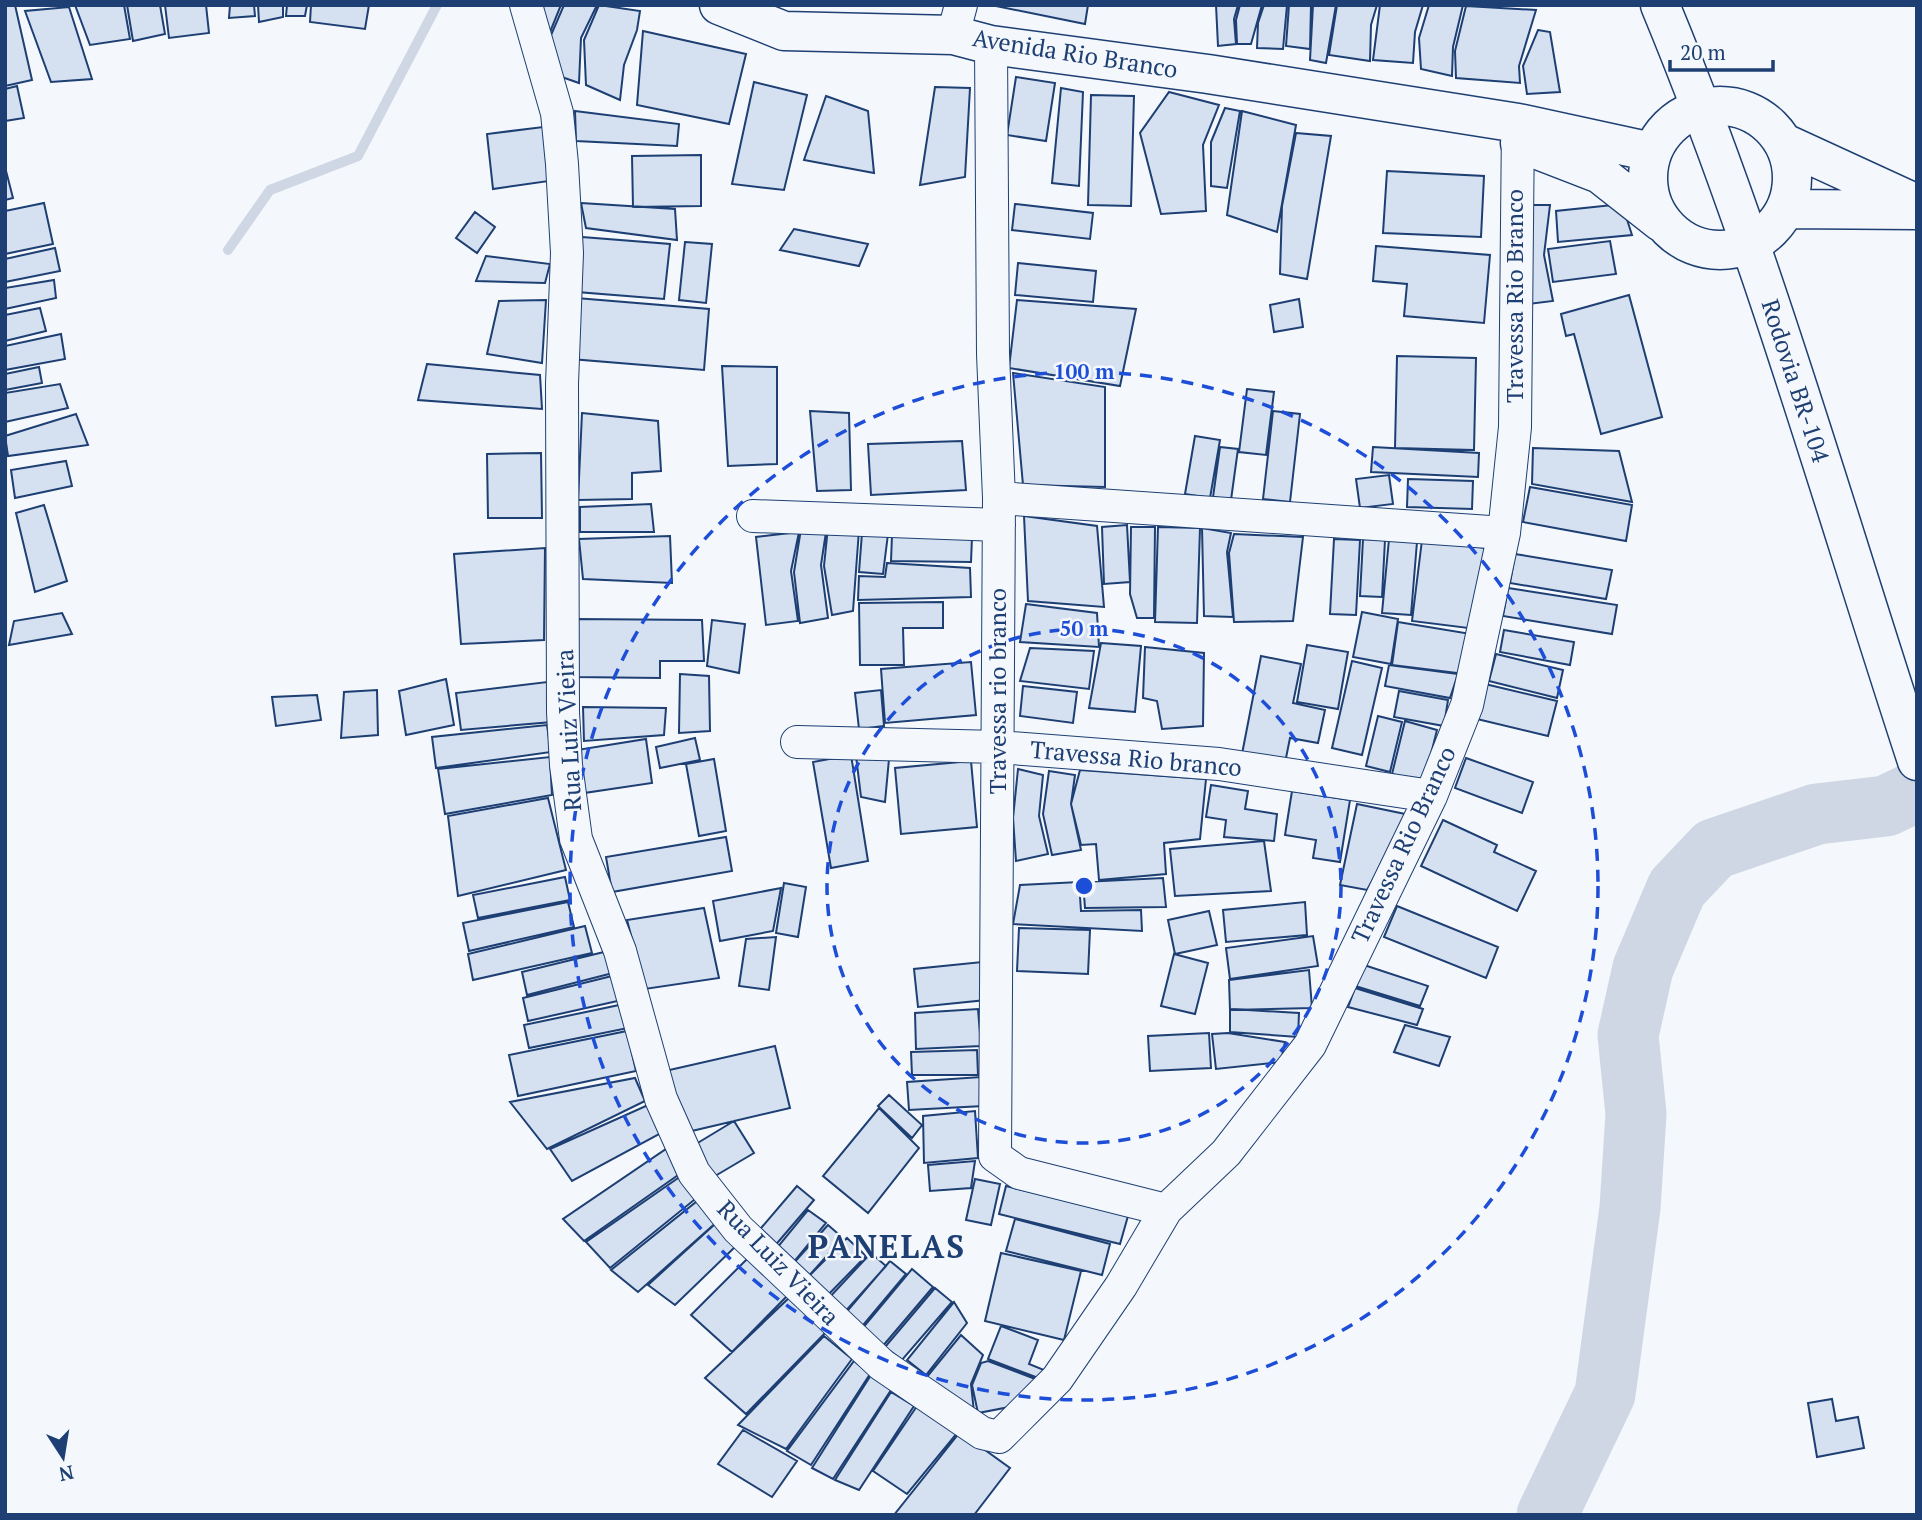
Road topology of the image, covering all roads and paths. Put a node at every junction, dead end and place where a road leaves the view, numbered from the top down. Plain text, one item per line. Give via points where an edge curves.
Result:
1 (526, 5) edge
2 (719, 5) edge
3 (1660, 5) edge
4 (957, 20) edge
5 (991, 45) junction
6 (1702, 107) junction
7 (1517, 133) junction
8 (1784, 143) junction
9 (1652, 152) junction
10 (1917, 204) edge
11 (1786, 209) junction
12 (1917, 210) edge
13 (1661, 222) junction
14 (1750, 244) junction
15 (999, 512) junction
16 (753, 516) dead end
17 (1504, 533) junction
18 (797, 742) dead end
19 (998, 747) junction
20 (1917, 761) edge
21 (1431, 796) junction
22 (1166, 1210) junction
23 (982, 1433) joint

1 - 23 street, Rua Luiz Vieira via 557,113 562,164 567,253 562,384 563,712 576,839 620,951 660,1099 694,1173 738,1229 882,1365
2 - 4 main road, Avenida Rio Branco via 785,31
3 - 6 main road, Rodovia BR-104
4 - 5 main road, Avenida Rio Branco
5 - 7 main road, Avenida Rio Branco via 1433,109
5 - 15 street, Travessa rio branco
6 - 8 main road via 1749,111 1770,124
6 - 9 main road via 1671,124
6 - 14 main road, Rodovia BR-104
7 - 9 main road
7 - 13 main road via 1600,174
7 - 17 street, Travessa Rio Branco via 1515,427
8 - 10 main road
8 - 11 main road via 1793,176
9 - 13 main road via 1647,176 1650,200
11 - 12 main road
11 - 14 main road via 1771,230
13 - 14 main road via 1679,238 1702,248 1726,250
14 - 20 main road, Rodovia BR-104
15 - 16 street
15 - 17 street
15 - 19 street, Travessa rio branco
17 - 21 street, Travessa Rio Branco via 1467,705
18 - 19 street, Travessa Rio branco
19 - 21 street, Travessa Rio branco via 1219,764
19 - 22 street, Travessa rio branco via 995,1156 1019,1173
21 - 22 street, Travessa Rio Branco via 1310,1045 1226,1153
22 - 23 street, Travessa Rio Branco via 1057,1379 999,1437

